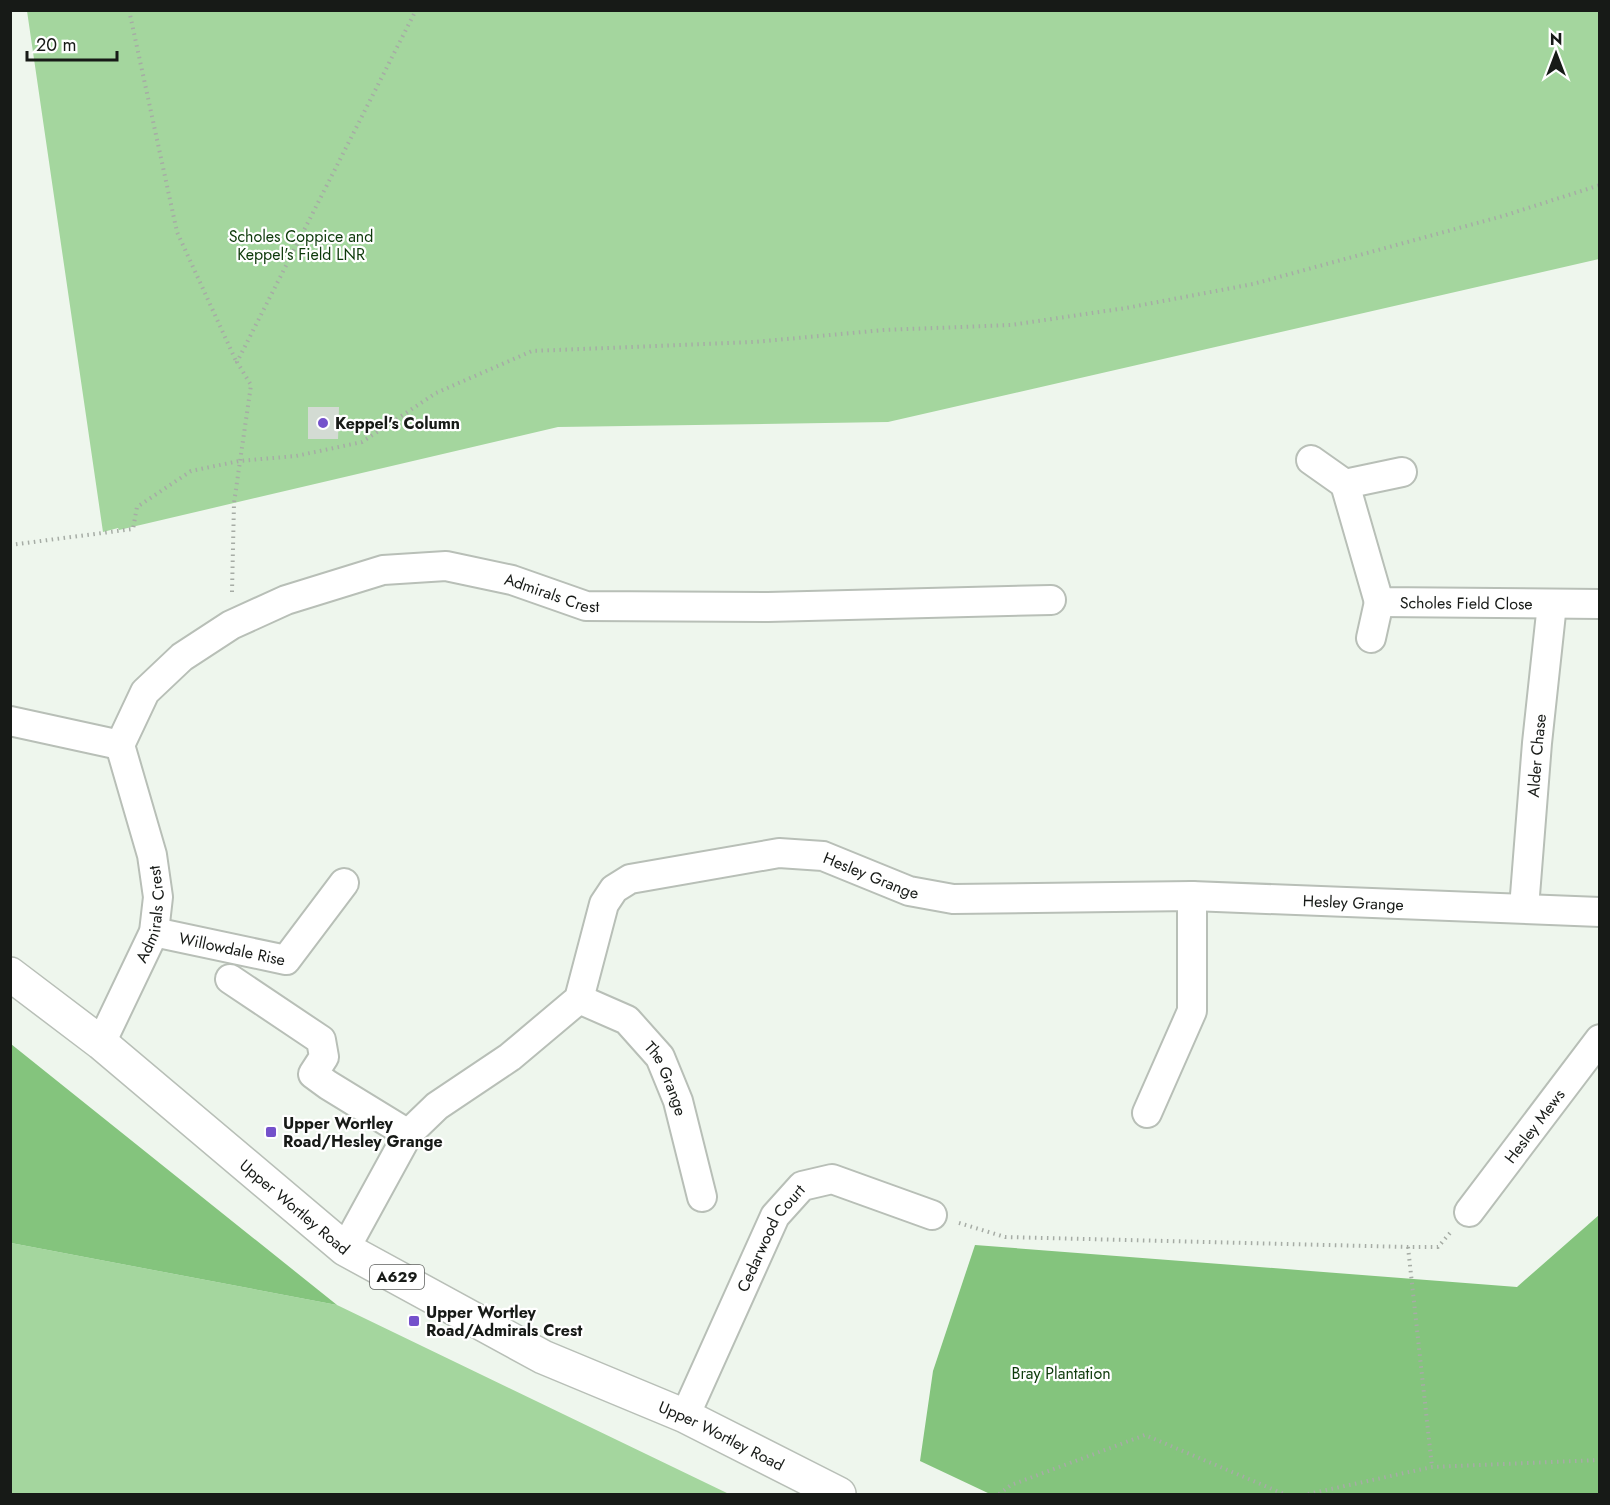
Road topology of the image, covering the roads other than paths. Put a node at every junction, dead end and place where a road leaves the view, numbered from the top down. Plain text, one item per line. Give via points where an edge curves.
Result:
1 (1311, 460) dead end
2 (1402, 472) dead end
3 (1345, 484) junction
4 (1051, 600) dead end
5 (1379, 602) junction
6 (1552, 604) junction
7 (1599, 604) edge
8 (1371, 638) dead end
9 (10, 721) edge
10 (120, 745) junction
11 (344, 883) dead end
12 (1192, 896) junction
13 (1524, 908) junction
14 (1599, 912) edge
15 (154, 932) junction
16 (10, 974) edge
17 (230, 979) dead end
18 (579, 999) junction
19 (1599, 1039) edge
20 (100, 1043) junction
21 (1147, 1113) dead end
22 (408, 1134) junction
23 (702, 1197) dead end
24 (1469, 1212) road end
25 (932, 1215) road end
26 (345, 1249) junction
27 (685, 1416) junction
28 (839, 1494) edge

1 - 3 street
2 - 3 street
3 - 5 street, Scholes Field Close
4 - 10 street, Admirals Crest via 768,607 586,606 512,580 446,566 383,570 286,600 231,625 182,657 145,692
5 - 6 street, Scholes Field Close
5 - 8 street, Scholes Field Close
6 - 7 street, Scholes Field Close
6 - 13 street, Alder Chase
9 - 10 street
10 - 15 street, Admirals Crest via 152,855 158,897
11 - 15 street, Willowdale Rise via 286,960
12 - 13 street, Hesley Grange
12 - 18 street, Hesley Grange via 953,899 909,891 823,856 779,853 630,879 614,889 604,904
12 - 21 street via 1192,1011
13 - 14 street, Hesley Grange
15 - 20 street, Admirals Crest
16 - 20 main road, Upper Wortley Road / A629
17 - 22 street via 321,1040 324,1057 313,1074
18 - 22 street via 510,1057 437,1106
18 - 23 street, The Grange via 627,1020 660,1057 678,1101
19 - 24 street, Hesley Mews
20 - 26 main road, Upper Wortley Road / A629
22 - 26 street
25 - 27 street, Cedarwood Court via 832,1179 802,1186 775,1216
26 - 27 main road, Upper Wortley Road / A629 via 543,1357
27 - 28 main road, Upper Wortley Road / A629

